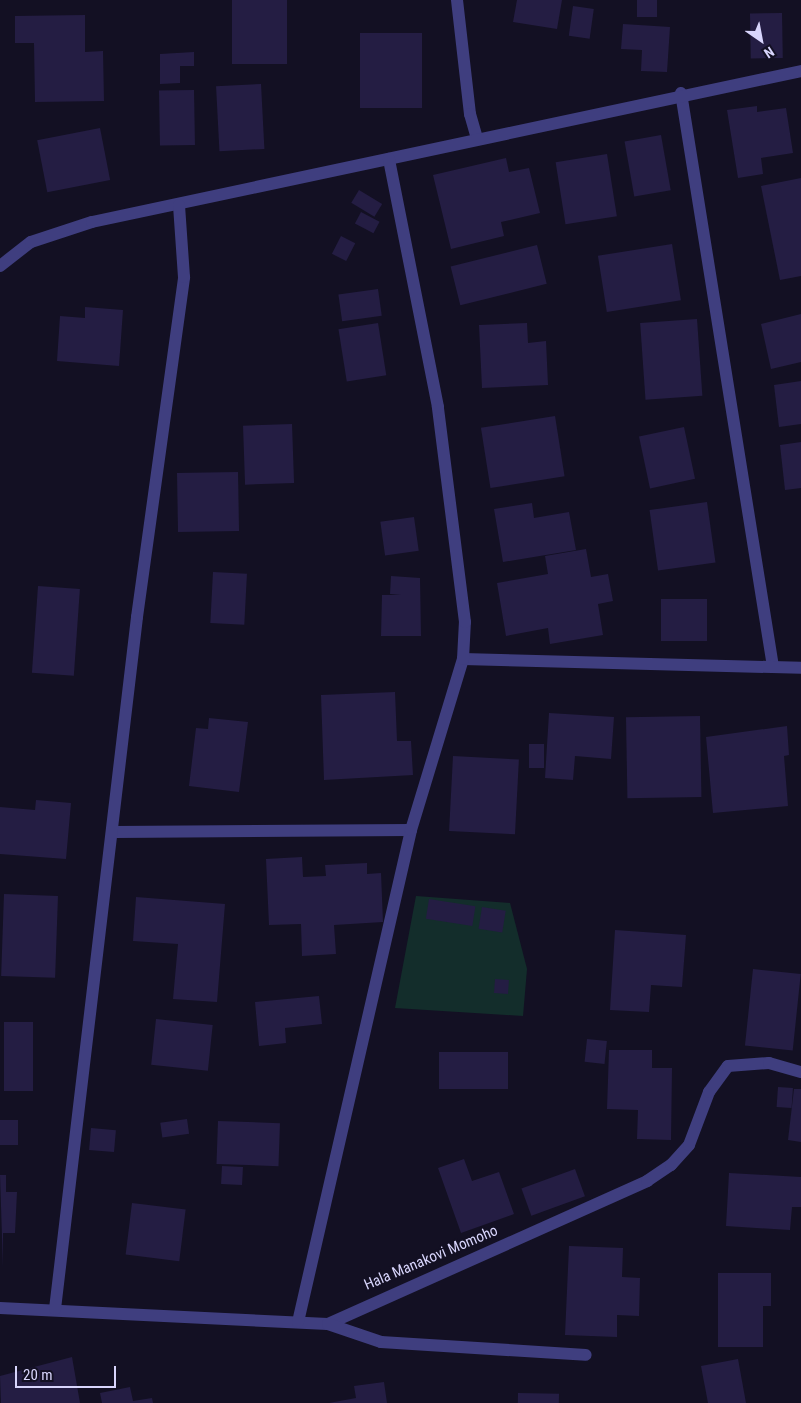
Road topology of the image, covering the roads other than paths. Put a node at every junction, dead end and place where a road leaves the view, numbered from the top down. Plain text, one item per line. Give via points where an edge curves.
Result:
1 (457, 0) edge
2 (801, 71) edge
3 (681, 93) junction
4 (477, 139) junction
5 (388, 159) junction
6 (179, 205) junction
7 (0, 266) edge
8 (463, 659) junction
9 (773, 667) junction
10 (801, 668) edge
11 (411, 830) junction
12 (114, 832) junction
13 (801, 1072) edge
14 (0, 1308) edge
15 (55, 1308) junction
16 (298, 1322) junction
17 (328, 1324) junction
18 (586, 1355) dead end

1 - 4 street via 470,114
2 - 3 street
3 - 4 street
3 - 9 street
4 - 5 street
5 - 6 street
5 - 8 street via 438,407 464,622
6 - 7 street via 55,232 31,242
6 - 12 street via 184,277 137,617
8 - 9 street
8 - 11 street
9 - 10 street
11 - 12 street
11 - 16 street
12 - 15 street
13 - 17 street, Hala Manakovi Momoho via 769,1062 728,1066 709,1092 689,1145 671,1165 647,1181
14 - 15 street, Hala Manakovi Momoho
15 - 16 street, Hala Manakovi Momoho
16 - 17 street, Hala Manakovi Momoho
17 - 18 street via 381,1342

